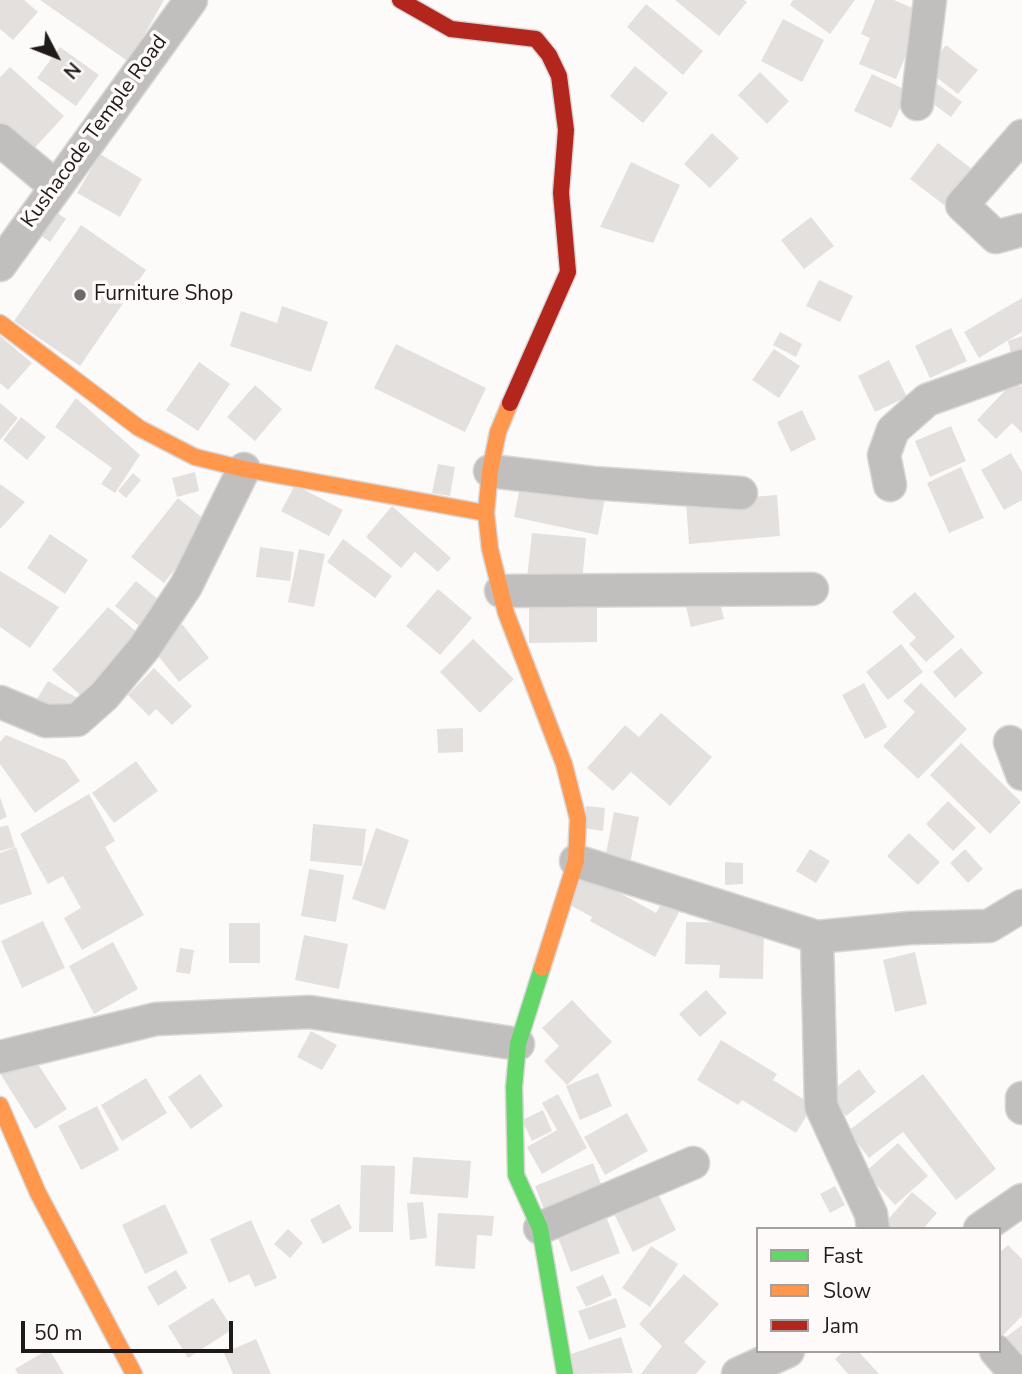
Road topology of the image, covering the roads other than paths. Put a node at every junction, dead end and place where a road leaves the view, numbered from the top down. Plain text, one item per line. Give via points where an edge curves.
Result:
1 (191, 0) edge
2 (400, 0) edge
3 (930, 0) edge
4 (917, 104) dead end
5 (1022, 136) edge
6 (0, 140) edge
7 (55, 186) junction
8 (1022, 230) edge
9 (0, 265) edge
10 (0, 323) edge
11 (1022, 366) edge
12 (244, 469) junction
13 (490, 471) junction
14 (890, 485) dead end
15 (741, 493) dead end
16 (486, 513) junction
17 (812, 589) dead end
18 (501, 591) junction
19 (0, 702) edge
20 (1010, 742) dead end
21 (1022, 774) edge
22 (576, 861) junction
23 (1022, 906) edge
24 (817, 937) junction
25 (518, 1044) junction
26 (0, 1057) edge
27 (1022, 1098) edge
28 (0, 1105) edge
29 (1022, 1108) edge
30 (692, 1163) dead end
31 (1022, 1200) edge
32 (873, 1227) edge
33 (983, 1227) edge
34 (540, 1228) junction
35 (784, 1353) edge
36 (998, 1353) edge
37 (134, 1374) edge
38 (565, 1374) edge
39 (738, 1374) edge
40 (1016, 1374) edge

1 - 7 street, Kushacode Temple Road
2 - 13 street via 451,29 536,39 559,76 564,102 561,193 568,272 498,432
3 - 4 street
5 - 8 street via 962,205 996,237
6 - 7 street
7 - 9 street, Kushacode Temple Road
10 - 12 street via 139,428 195,457
11 - 14 street via 927,400 893,430 884,455
12 - 16 street
12 - 19 street via 186,586 145,647 104,696 77,720 46,721
13 - 15 street via 593,484
13 - 16 street
16 - 18 street
17 - 18 street
18 - 22 street via 564,764 578,819
20 - 21 street
22 - 24 street
22 - 25 street
23 - 24 street via 989,926
24 - 32 street via 821,1106 871,1214
25 - 26 street via 310,1012 156,1019
25 - 34 street via 516,1175
27 - 29 street
28 - 37 street via 38,1193
30 - 34 street
31 - 33 street
34 - 38 street
35 - 39 street
36 - 40 street

